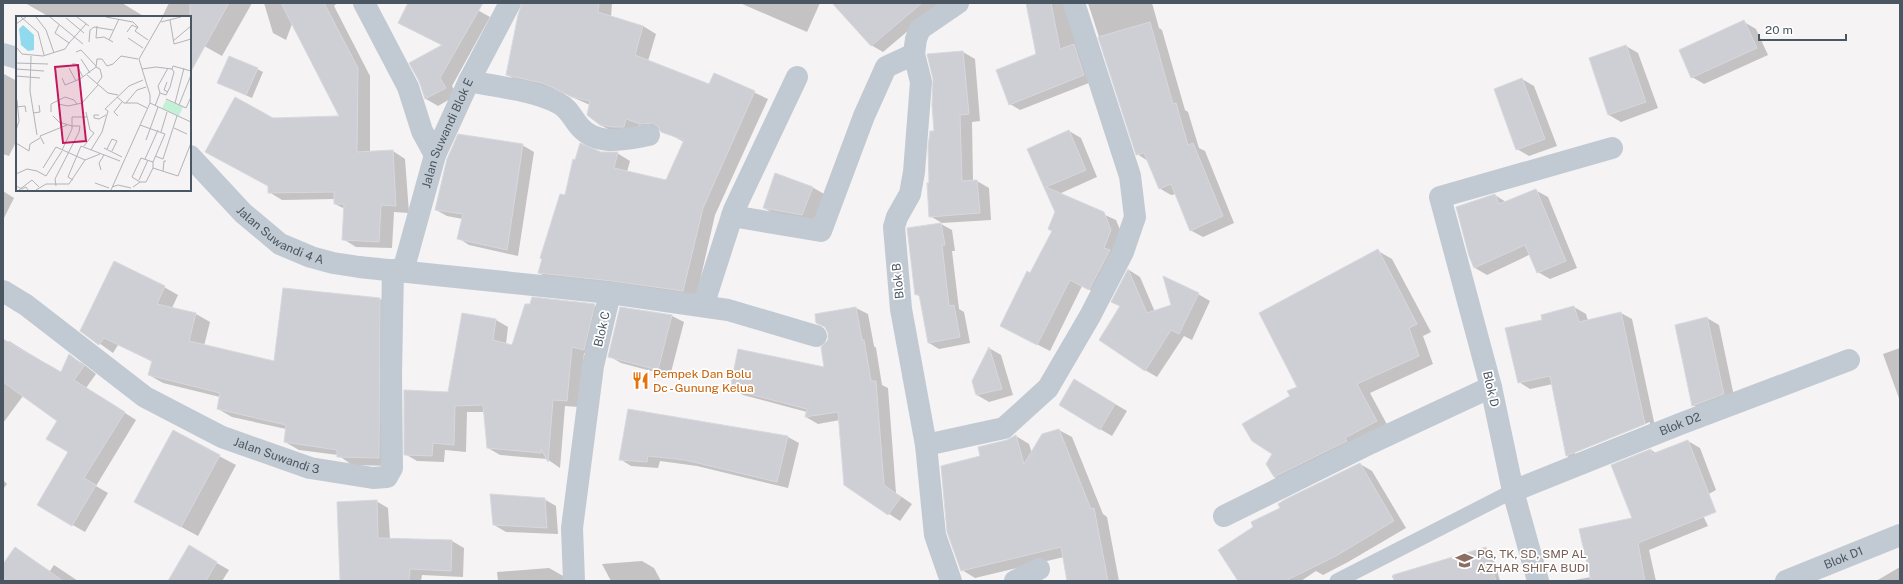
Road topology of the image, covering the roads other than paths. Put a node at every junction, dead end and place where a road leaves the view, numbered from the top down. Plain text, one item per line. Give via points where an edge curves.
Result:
1 (364, 3) edge
2 (510, 3) edge
3 (958, 3) edge
4 (1074, 3) edge
5 (3, 54) edge
6 (914, 54) junction
7 (16, 58) edge
8 (797, 77) dead end
9 (469, 81) junction
10 (649, 135) dead end
11 (1612, 148) dead end
12 (435, 155) junction
13 (191, 157) edge
14 (732, 216) junction
15 (398, 271) junction
16 (3, 291) edge
17 (610, 293) junction
18 (703, 306) junction
19 (816, 336) dead end
20 (1849, 360) dead end
21 (1491, 387) junction
22 (926, 445) junction
23 (1514, 491) junction
24 (1224, 516) dead end
25 (1900, 535) edge
26 (1039, 569) dead end
27 (574, 581) edge
28 (951, 581) edge
29 (1015, 581) edge
30 (1337, 581) edge
31 (1538, 581) edge
32 (1786, 581) edge

1 - 12 street via 408,87 422,131
2 - 9 street, Jalan Suwandi Blok E
3 - 6 street, Blok B via 920,29
4 - 22 street via 1130,176 1135,216 1123,252 1090,316 1048,388 1004,428
5 - 7 street
6 - 14 street via 886,67 864,116 822,232
6 - 22 street, Blok B via 921,82 914,172 910,194 894,227 894,240 901,309
8 - 14 street
9 - 10 street via 543,97 559,103 570,112 587,134 599,139 617,141
9 - 12 street, Jalan Suwandi Blok E
11 - 21 street, Blok D via 1440,197
12 - 15 street, Jalan Suwandi Blok E
13 - 15 street, Jalan Suwandi 4 A via 243,213 280,244 333,263
14 - 18 street
15 - 16 street, Jalan Suwandi 3 via 391,374 392,468 387,477 374,478 310,468 222,437 145,396 26,305
15 - 17 street, Blok C
17 - 18 street
17 - 27 street, Blok C via 593,366 572,528
18 - 19 street via 728,310
20 - 23 street, Blok D2
21 - 23 street, Blok D
21 - 24 street
22 - 28 street, Blok B via 935,535
23 - 30 lane
23 - 31 street, Blok D
25 - 32 street, Blok D1
26 - 29 street

